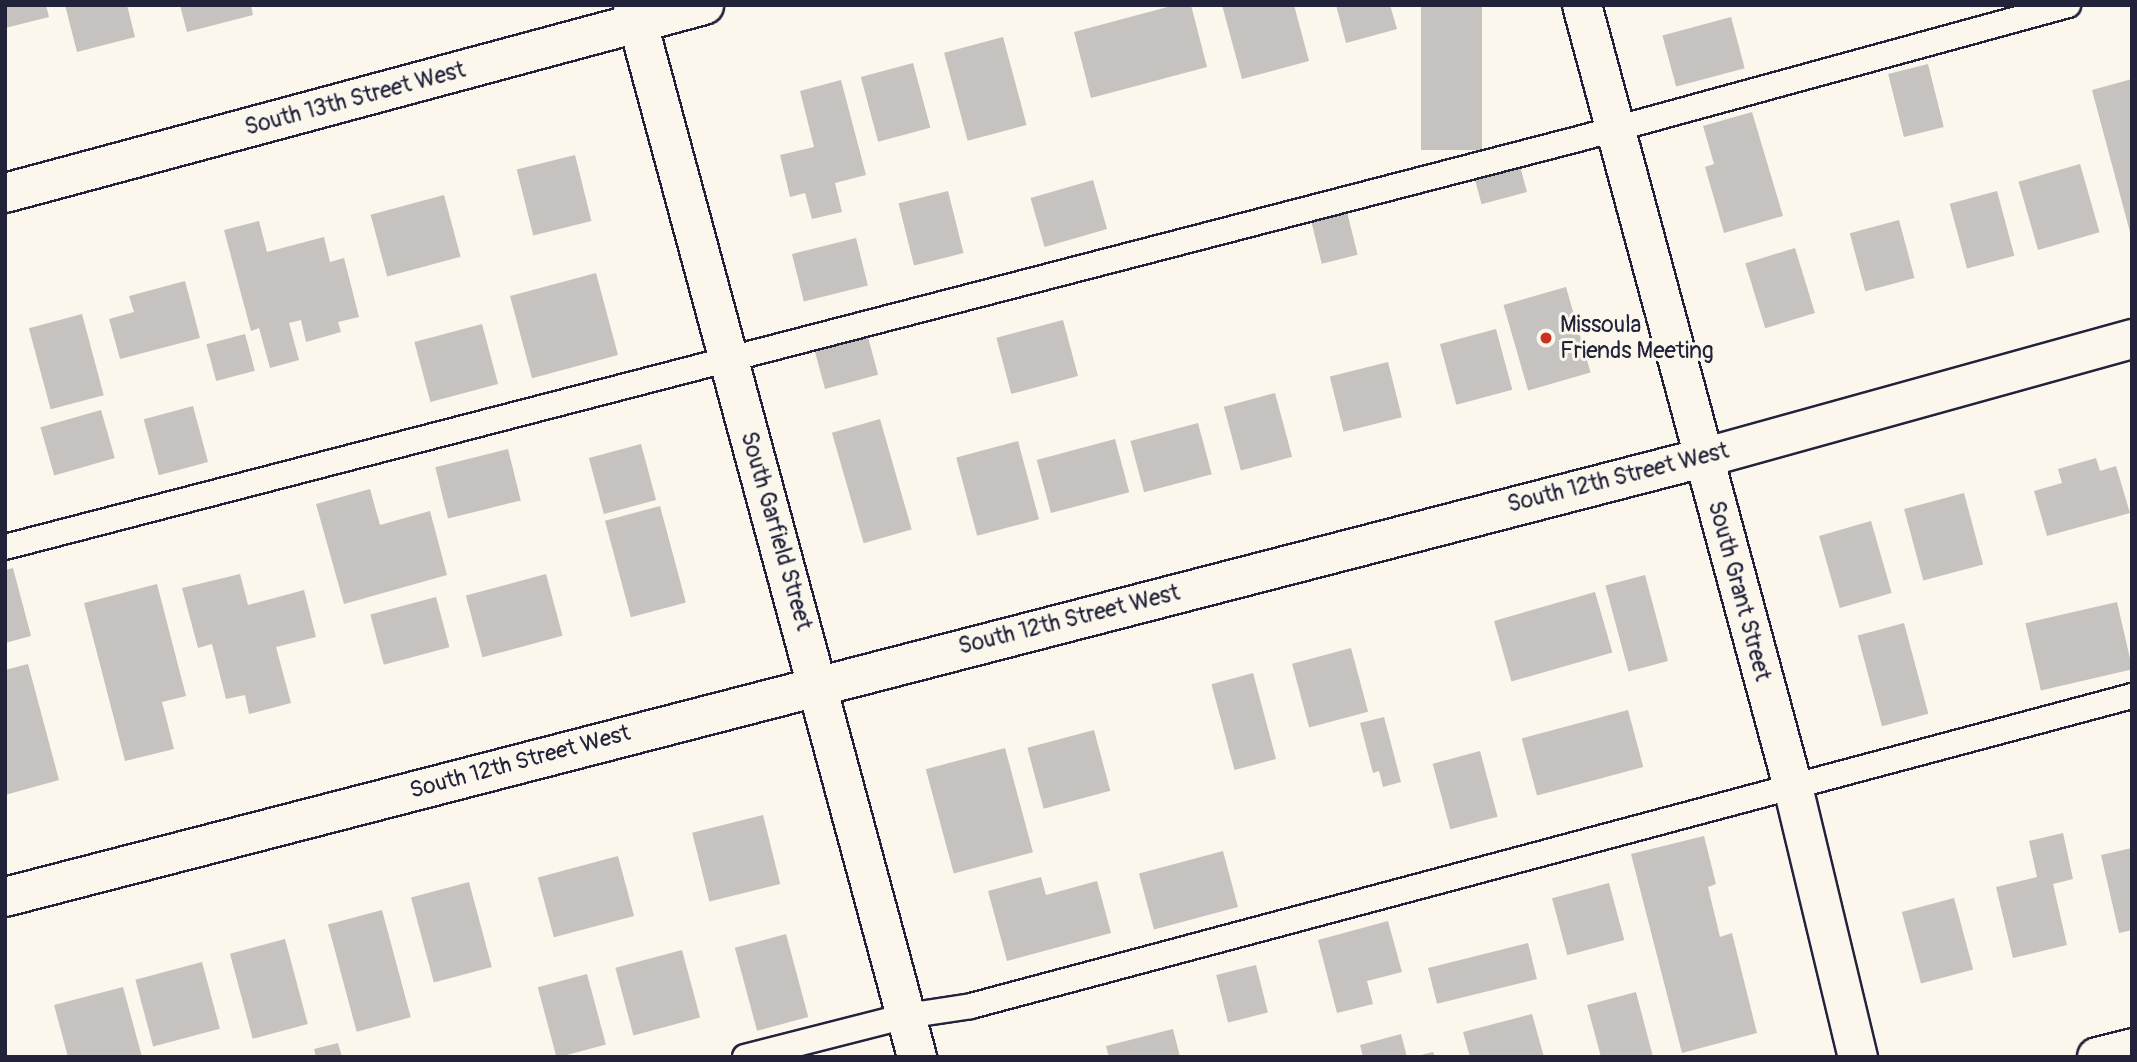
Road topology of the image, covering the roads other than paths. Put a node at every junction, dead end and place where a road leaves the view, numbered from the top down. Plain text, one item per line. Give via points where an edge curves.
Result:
1 (704, 5) edge
2 (1582, 5) edge
3 (2068, 5) edge
4 (635, 14) edge
5 (1615, 130) junction
6 (5, 193) edge
7 (2132, 339) edge
8 (727, 358) junction
9 (1703, 458) junction
10 (5, 547) edge
11 (818, 684) junction
12 (2132, 696) edge
13 (1793, 788) junction
14 (5, 897) edge
15 (906, 1016) junction
16 (2132, 1048) edge
17 (745, 1057) edge
18 (917, 1057) edge
19 (1858, 1057) edge
20 (2098, 1057) edge

1 - 4 street, South 13th Street West
2 - 5 street, South Grant Street
3 - 5 lane
4 - 6 street, South 13th Street West
4 - 8 street, South Garfield Street
5 - 8 lane
5 - 9 street, South Grant Street
7 - 9 street, South 12th Street West
8 - 10 lane
8 - 11 street, South Garfield Street
9 - 11 street, South 12th Street West
9 - 13 street, South Grant Street
11 - 14 street, South 12th Street West
11 - 15 street, South Garfield Street
12 - 13 lane
13 - 15 lane via 971,1006
13 - 19 street, South Grant Street
15 - 17 lane
15 - 18 street, South Garfield Street
16 - 20 street

